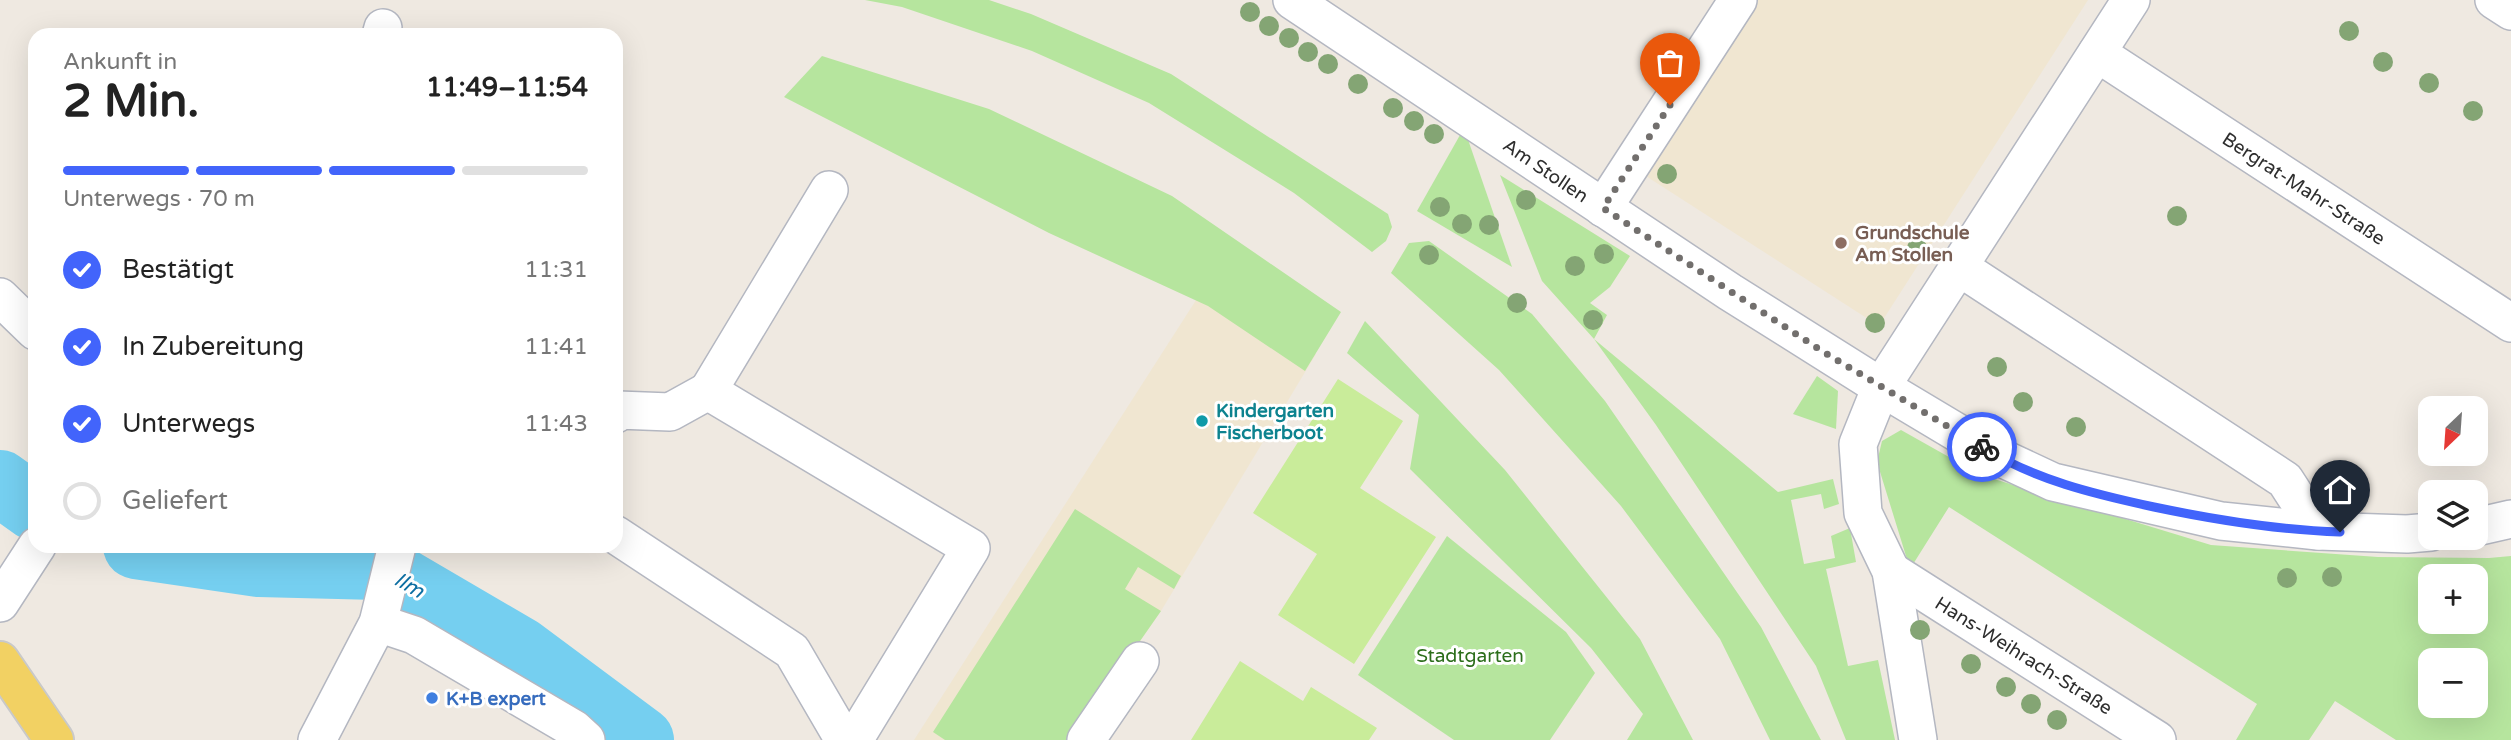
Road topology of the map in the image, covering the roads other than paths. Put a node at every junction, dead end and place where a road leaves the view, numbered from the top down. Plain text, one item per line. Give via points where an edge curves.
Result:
1 (1292, 0) edge
2 (1738, 0) edge
3 (2131, 0) edge
4 (2494, 0) edge
5 (2511, 11) edge
6 (2097, 53) junction
7 (829, 190) dead end
8 (1603, 208) junction
9 (1959, 267) junction
10 (0, 297) edge
11 (2511, 323) edge
12 (28, 324) edge
13 (1881, 387) junction
14 (708, 391) junction
15 (623, 410) edge
16 (2511, 519) edge
17 (2488, 524) edge
18 (2318, 531) junction
19 (2418, 533) edge
20 (623, 540) edge
21 (32, 553) edge
22 (395, 553) edge
23 (1891, 571) junction
24 (0, 603) edge
25 (380, 615) junction
26 (0, 661) edge
27 (1140, 662) dead end
28 (54, 740) edge
29 (317, 740) edge
30 (586, 740) edge
31 (844, 740) edge
32 (854, 740) edge
33 (1086, 740) edge
34 (1918, 740) edge
35 (2157, 740) edge

1 - 8 street, Am Stollen
2 - 8 street
3 - 6 street
4 - 5 street
6 - 9 street
6 - 11 street, Bergrat-Mahr-Straße
7 - 14 street
8 - 13 street, Am Stollen
9 - 13 street
9 - 18 street via 2286,480
10 - 12 street
13 - 18 street, Am Stollen via 1993,454 2053,482 2221,521
13 - 23 street via 1858,444 1863,513
14 - 15 street via 670,412
14 - 32 street via 971,548
16 - 17 street
18 - 19 street, Am Stollen
20 - 31 street via 792,650
21 - 24 street
22 - 25 street
23 - 34 street
23 - 35 street, Hans-Weihrach-Straße
25 - 29 street
25 - 30 street
26 - 28 main road
27 - 33 street

